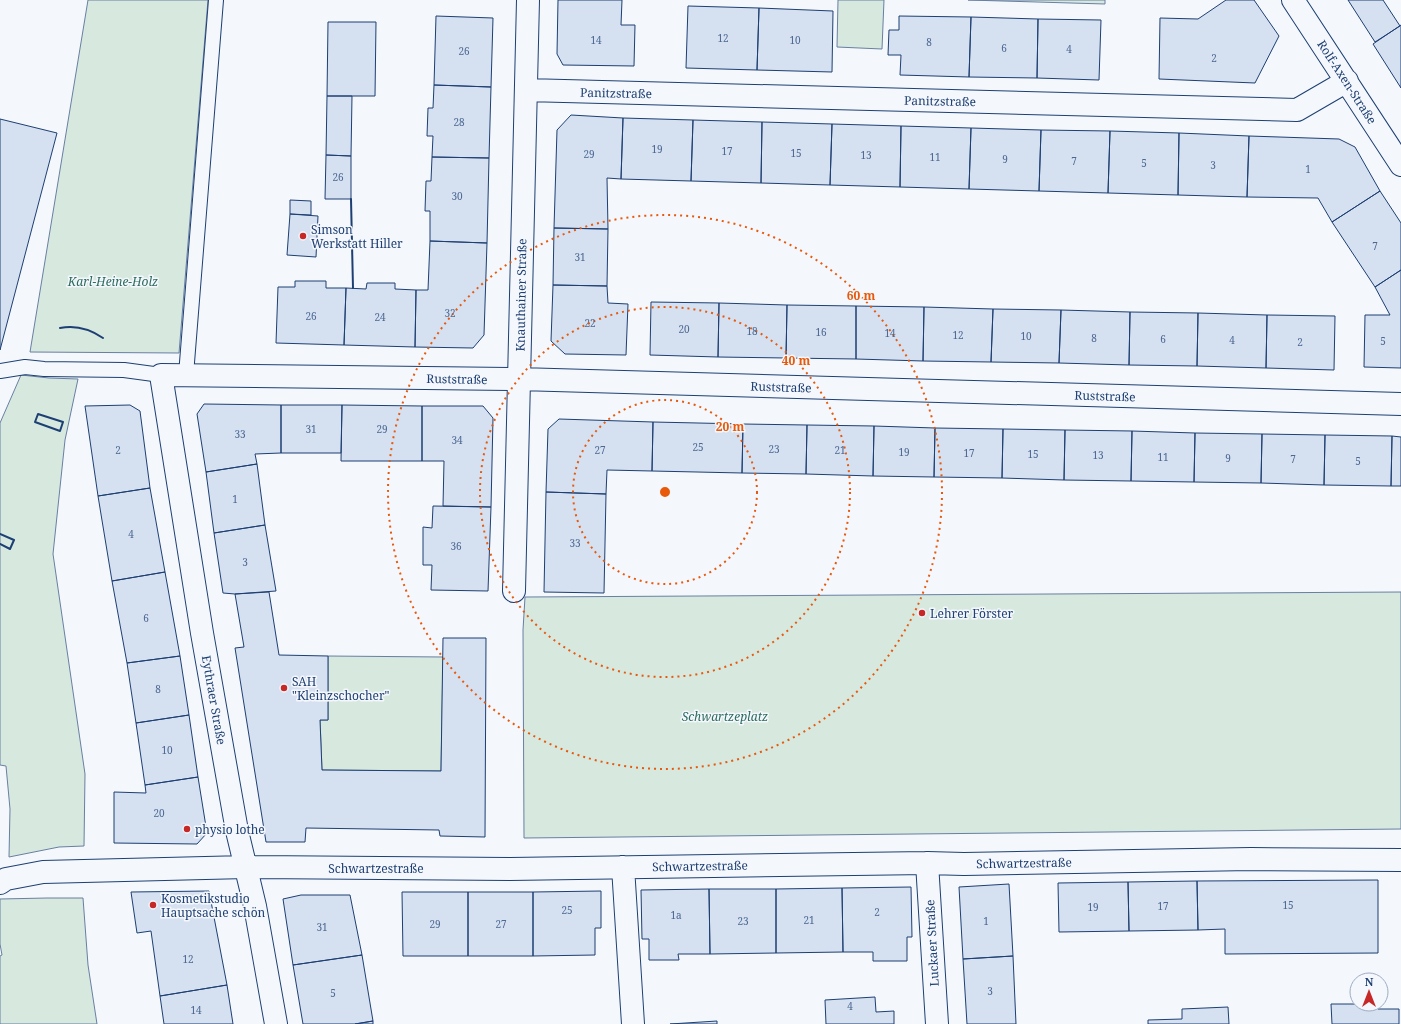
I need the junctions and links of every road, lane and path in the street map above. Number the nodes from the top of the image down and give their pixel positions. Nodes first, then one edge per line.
1 (216, 0) edge
2 (528, 0) edge
3 (1294, 0) edge
4 (1347, 82) junction
5 (526, 90) junction
6 (1401, 165) edge
7 (0, 371) edge
8 (160, 375) junction
9 (186, 375) junction
10 (519, 379) junction
11 (1401, 404) edge
12 (514, 591) dead end
13 (1401, 860) edge
14 (927, 863) junction
15 (246, 867) junction
16 (623, 867) junction
17 (0, 883) edge
18 (276, 1024) edge
19 (633, 1024) edge
20 (937, 1024) edge

1 - 9 lane
2 - 5 street, Knauthainer Straße
3 - 4 street, Rolf-Axen-Straße
4 - 5 street, Panitzstraße
4 - 6 street, Rolf-Axen-Straße
5 - 10 street, Knauthainer Straße
7 - 8 lane
8 - 9 street, Ruststraße
8 - 15 street, Eythraer Straße
9 - 10 street, Ruststraße
10 - 11 street, Ruststraße
10 - 12 street, Knauthainer Straße
13 - 14 street, Schwartzestraße
14 - 16 street, Schwartzestraße
14 - 20 street, Luckaer Straße
15 - 16 street, Schwartzestraße
15 - 17 street, Schwartzestraße
15 - 18 street, Eythraer Straße
16 - 19 street

